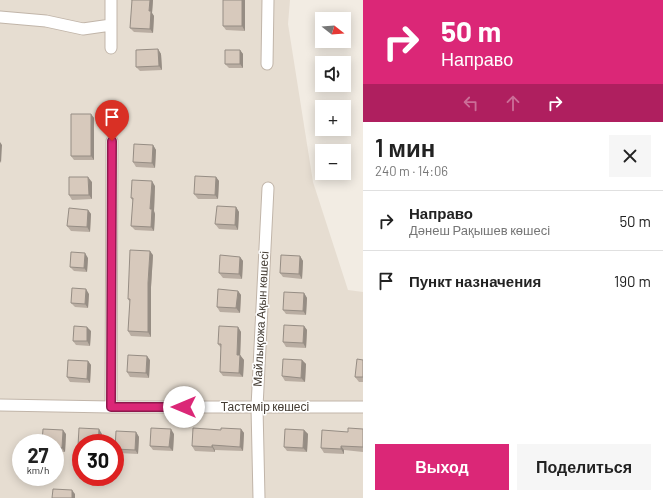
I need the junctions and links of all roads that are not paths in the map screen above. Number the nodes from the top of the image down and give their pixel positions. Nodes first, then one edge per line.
1 (112, 0) edge
2 (268, 0) edge
3 (0, 18) edge
4 (111, 25) junction
5 (111, 48) dead end
6 (267, 64) dead end
7 (112, 141) dead end
8 (268, 188) dead end
9 (0, 405) edge
10 (111, 407) junction
11 (257, 407) junction
12 (363, 407) edge
13 (259, 498) edge

1 - 4 street
2 - 6 street
3 - 4 street
4 - 5 street
7 - 10 street
8 - 11 street, Майлықожа Ақын көшесі
9 - 10 street, Тастемір көшесі
10 - 11 street, Тастемір көшесі
11 - 12 street, Тастемір көшесі
11 - 13 street, Майлықожа Ақын көшесі

